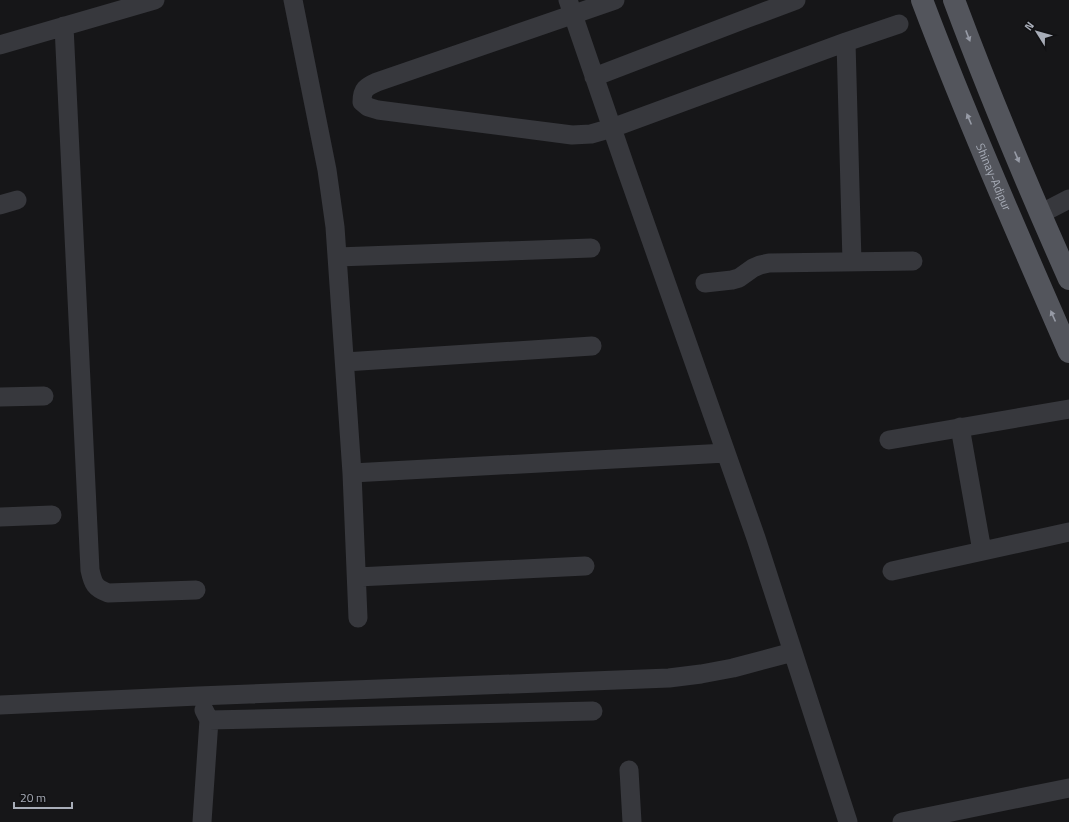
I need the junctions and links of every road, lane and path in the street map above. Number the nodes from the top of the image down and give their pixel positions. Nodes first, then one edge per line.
1 (155, 0) edge
2 (293, 0) edge
3 (615, 0) edge
4 (796, 0) edge
5 (922, 0) edge
6 (954, 0) edge
7 (570, 7) edge
8 (899, 24) dead end
9 (64, 26) junction
10 (846, 42) junction
11 (0, 45) edge
12 (594, 77) junction
13 (612, 128) junction
14 (1069, 199) edge
15 (1040, 214) junction
16 (591, 248) dead end
17 (337, 257) junction
18 (913, 261) dead end
19 (852, 262) junction
20 (1069, 279) edge
21 (705, 283) dead end
22 (592, 346) dead end
23 (1069, 352) edge
24 (345, 362) junction
25 (44, 396) dead end
26 (0, 397) edge
27 (1069, 409) edge
28 (960, 427) junction
29 (889, 440) dead end
30 (726, 453) junction
31 (352, 473) junction
32 (52, 515) dead end
33 (0, 517) edge
34 (1069, 532) edge
35 (982, 551) junction
36 (585, 566) dead end
37 (892, 571) dead end
38 (357, 577) junction
39 (196, 590) dead end
40 (358, 618) dead end
41 (793, 652) junction
42 (198, 696) junction
43 (0, 705) edge
44 (593, 711) dead end
45 (209, 720) junction
46 (629, 770) dead end
47 (1069, 788) edge
48 (202, 822) edge
49 (632, 822) edge
50 (848, 822) edge
51 (902, 822) edge

1 - 9 street
2 - 17 street
3 - 7 street
4 - 12 street
23 -> 5 main road, Shinay-Adipur
6 -> 15 main road
7 - 12 street
7 - 13 street
8 - 10 street
9 - 11 street
9 - 39 street
10 - 13 street
10 - 19 street
12 - 13 street
13 - 30 street
14 - 15 street
15 - 20 main road
16 - 17 street
17 - 24 street
18 - 19 street
19 - 21 street
22 - 24 street
24 - 31 street
25 - 26 street
27 - 28 street
28 - 29 street
28 - 35 street
30 - 31 street
30 - 41 street
31 - 38 street
32 - 33 street
34 - 35 street
35 - 37 street
36 - 38 street
38 - 40 street
41 - 42 street
41 - 50 street
42 - 43 street
42 - 45 street
44 - 45 street
45 - 48 street
46 - 49 street
47 - 51 street

